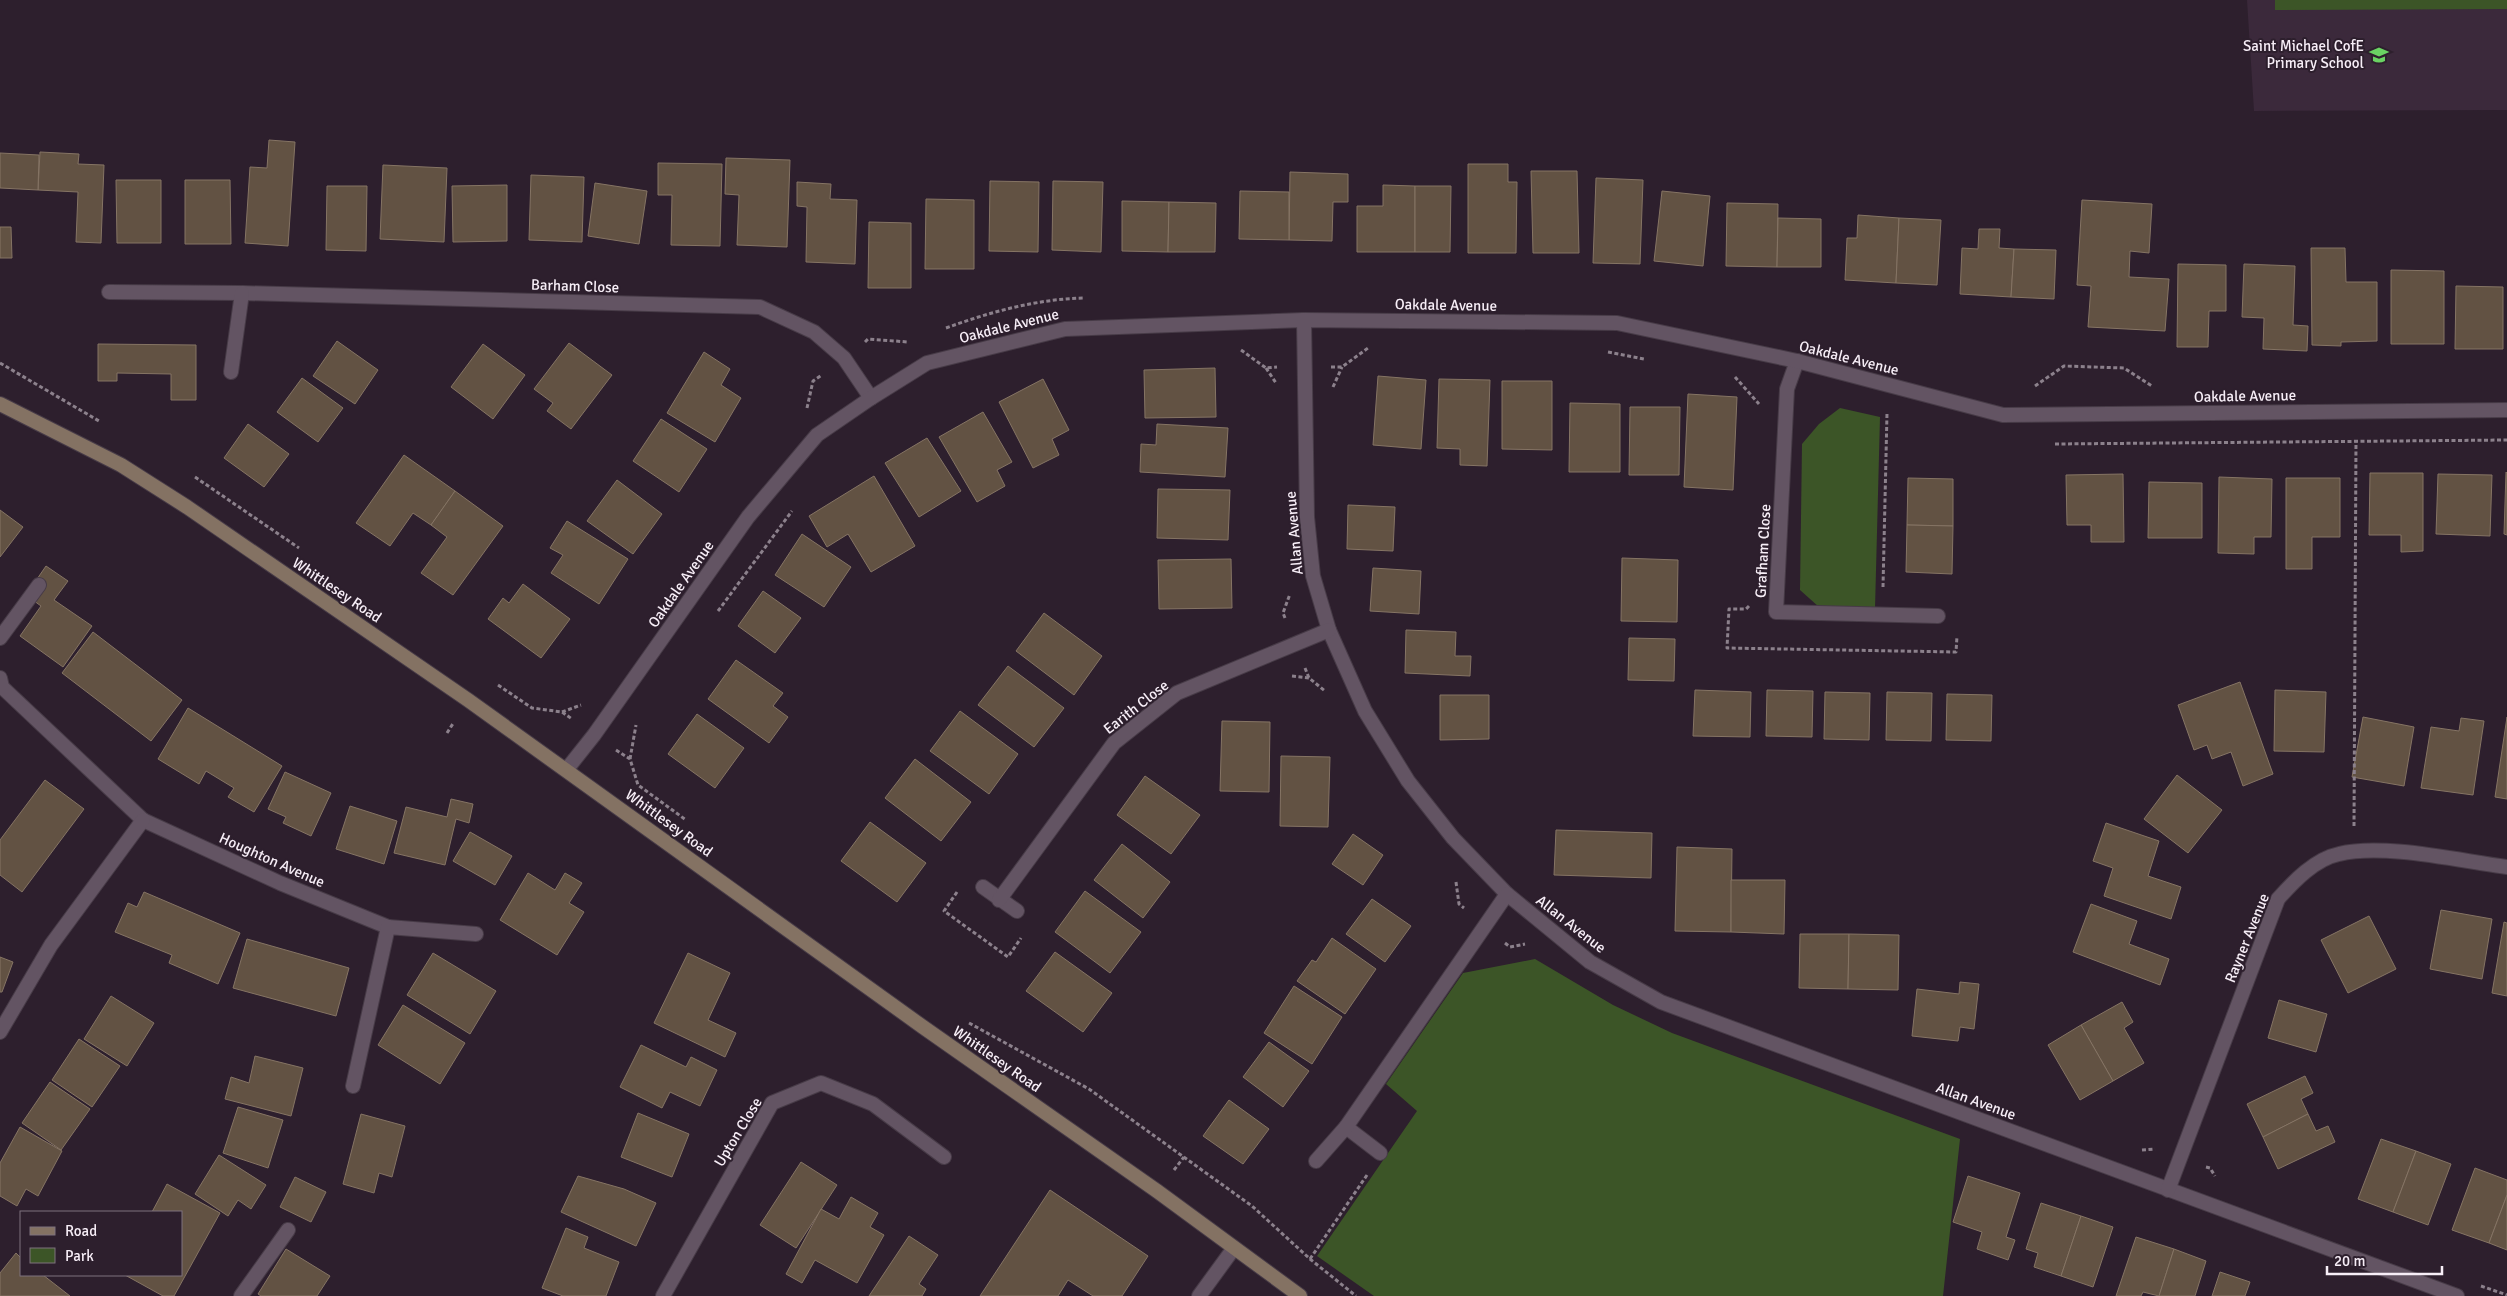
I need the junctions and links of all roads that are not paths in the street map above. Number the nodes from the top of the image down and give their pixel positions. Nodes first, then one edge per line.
1 (110, 292) dead end
2 (242, 293) junction
3 (1304, 320) junction
4 (1797, 361) junction
5 (231, 372) dead end
6 (871, 398) junction
7 (0, 404) edge
8 (2507, 410) edge
9 (39, 585) dead end
10 (1938, 616) dead end
11 (1329, 630) junction
12 (0, 638) edge
13 (0, 678) edge
14 (567, 769) junction
15 (144, 820) junction
16 (2507, 867) edge
17 (983, 887) dead end
18 (1507, 894) junction
19 (999, 900) junction
20 (1017, 912) dead end
21 (388, 927) junction
22 (476, 934) dead end
23 (0, 1032) edge
24 (353, 1086) dead end
25 (1346, 1127) junction
26 (1380, 1153) road end
27 (944, 1156) dead end
28 (1316, 1162) dead end
29 (2168, 1190) junction
30 (288, 1230) dead end
31 (1234, 1248) junction
32 (241, 1296) edge
33 (663, 1296) edge
34 (1199, 1296) edge
35 (1300, 1296) edge
36 (2457, 1296) edge

1 - 2 street, Barham Close
2 - 5 street
2 - 6 street, Barham Close
3 - 4 street, Oakdale Avenue
3 - 6 street, Oakdale Avenue
3 - 11 street, Allan Avenue
4 - 8 street, Oakdale Avenue
4 - 10 street, Grafham Close
6 - 14 street, Oakdale Avenue
7 - 14 main road, Whittlesey Road
9 - 12 street
11 - 18 street, Allan Avenue
11 - 19 street, Earith Close
13 - 15 street, Houghton Avenue
14 - 31 main road, Whittlesey Road
15 - 21 street, Houghton Avenue
15 - 23 street
16 - 29 street, Rayner Avenue
17 - 19 street
18 - 25 street
18 - 29 street, Allan Avenue
19 - 20 street
21 - 22 street, Houghton Avenue
21 - 24 street
25 - 26 street
25 - 28 street
27 - 33 street, Upton Close
29 - 36 street, Allan Avenue
30 - 32 street
31 - 34 street
31 - 35 main road, Whittlesey Road

